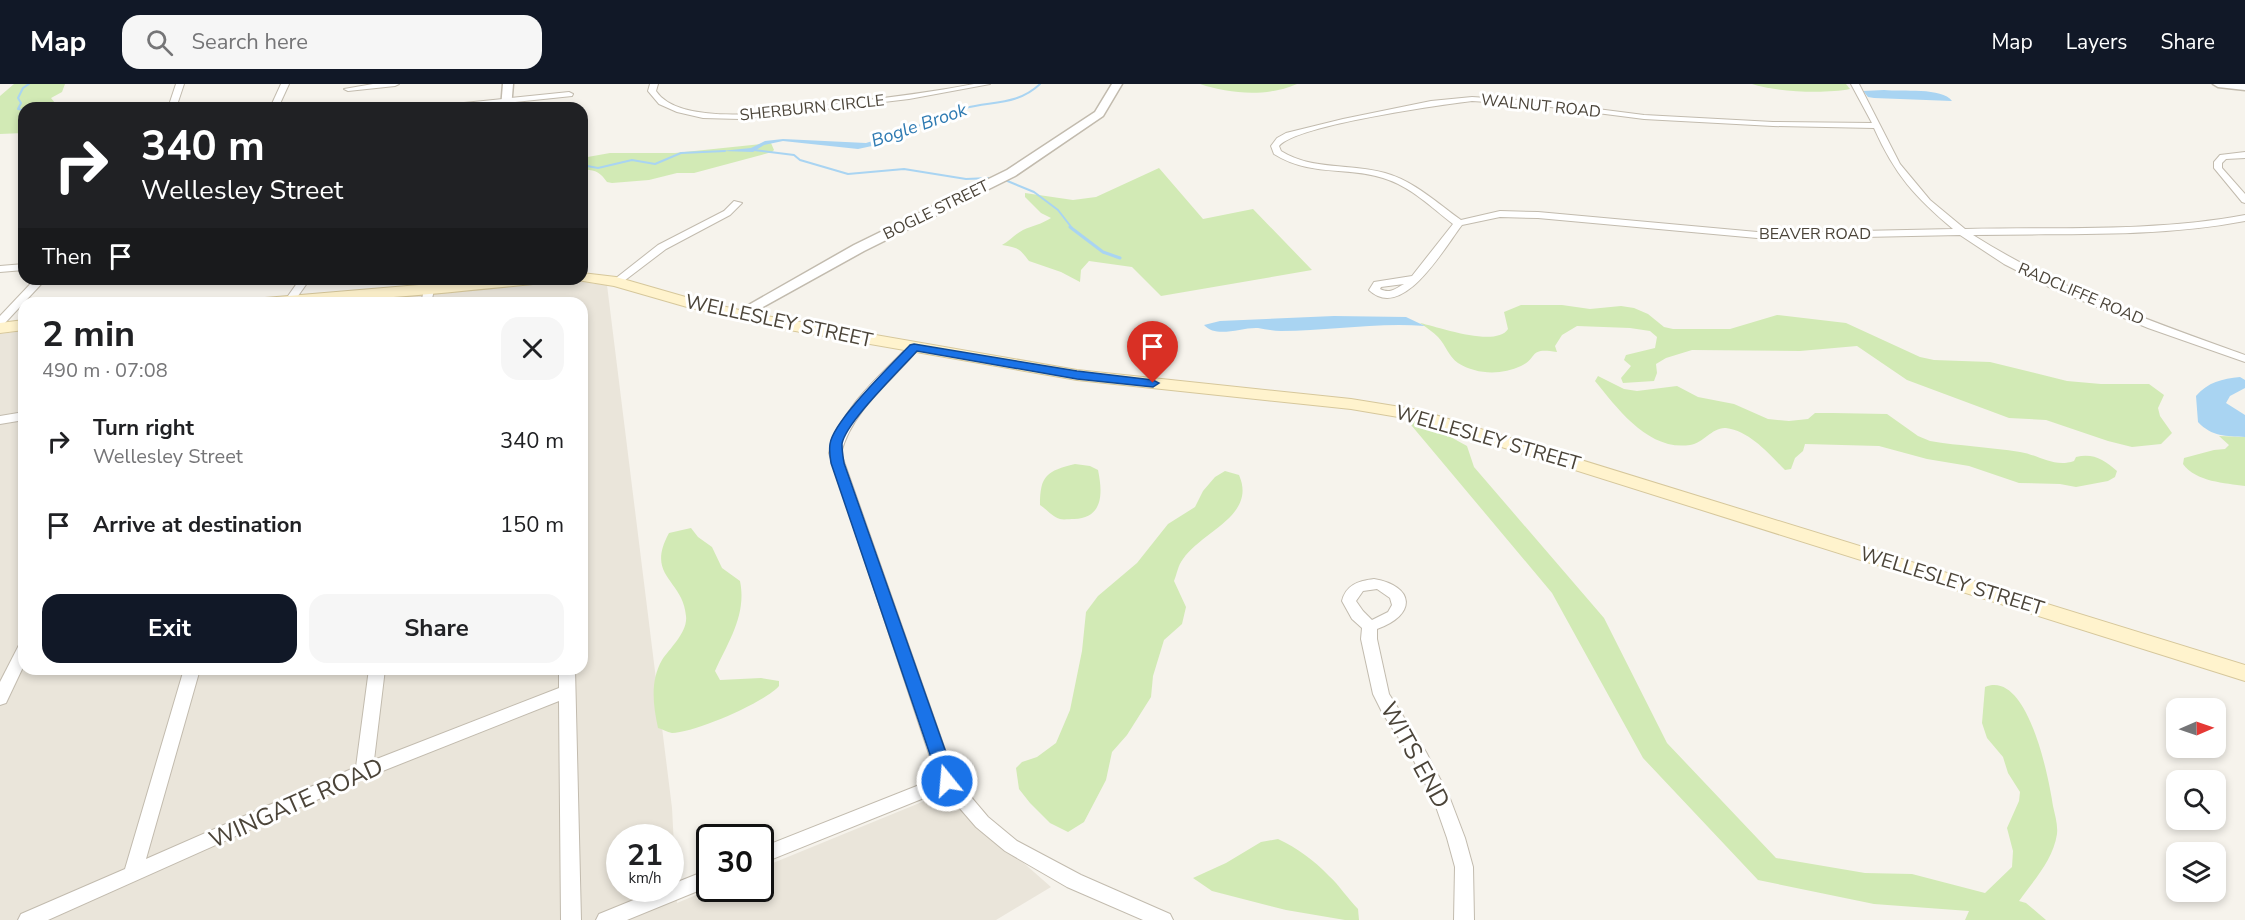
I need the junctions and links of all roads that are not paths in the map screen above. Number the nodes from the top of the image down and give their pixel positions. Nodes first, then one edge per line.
1 (180, 84) edge
2 (285, 84) edge
3 (395, 84) edge
4 (508, 84) edge
5 (654, 84) edge
6 (986, 84) edge
7 (1117, 84) edge
8 (1855, 84) edge
9 (2218, 84) edge
10 (2245, 87) edge
11 (348, 89) dead end
12 (569, 94) dead end
13 (174, 102) edge
14 (277, 102) edge
15 (507, 102) edge
16 (514, 102) edge
17 (1877, 126) junction
18 (2245, 154) edge
19 (2245, 200) edge
20 (737, 203) dead end
21 (2245, 218) edge
22 (1459, 223) junction
23 (1966, 233) junction
24 (18, 268) edge
25 (0, 269) edge
26 (588, 278) edge
27 (1414, 279) dead end
28 (610, 281) junction
29 (35, 285) edge
30 (477, 285) edge
31 (24, 297) edge
32 (428, 297) edge
33 (18, 303) edge
34 (738, 315) junction
35 (0, 322) edge
36 (18, 326) edge
37 (0, 328) edge
38 (914, 347) junction
39 (2245, 359) edge
40 (18, 417) edge
41 (0, 420) edge
42 (1370, 626) dead end
43 (18, 662) edge
44 (2245, 673) edge
45 (190, 675) edge
46 (376, 675) edge
47 (567, 675) edge
48 (566, 692) junction
49 (0, 699) edge
50 (364, 771) junction
51 (947, 781) junction
52 (774, 850) edge
53 (132, 875) junction
54 (696, 883) edge
55 (28, 920) edge
56 (571, 920) edge
57 (606, 920) edge
58 (1163, 920) edge
59 (1464, 920) edge

1 - 13 street
2 - 14 street
3 - 11 street
4 - 15 street
5 - 6 street, SHERBURN CIRCLE
7 - 34 street, BOGLE STREET
8 - 17 street, RADCLIFFE ROAD
9 - 10 street
12 - 16 street
17 - 22 street, WALNUT ROAD
17 - 23 street, RADCLIFFE ROAD
18 - 19 street
20 - 28 street
21 - 23 street, BEAVER ROAD
22 - 23 street, BEAVER ROAD
22 - 27 street
23 - 39 street, RADCLIFFE ROAD
24 - 25 street
26 - 28 main road, WELLESLEY STREET
28 - 34 main road, WELLESLEY STREET
29 - 31 street
30 - 32 main road
33 - 35 street
34 - 38 main road, WELLESLEY STREET
36 - 37 main road
38 - 44 main road, WELLESLEY STREET
38 - 51 street
40 - 41 street
42 - 59 street, WITS END
43 - 49 street
45 - 53 street
46 - 50 street
47 - 48 street
48 - 50 street, WINGATE ROAD
48 - 56 street
50 - 53 street, WINGATE ROAD
51 - 52 street
51 - 58 street
53 - 55 street, WINGATE ROAD
54 - 57 street

